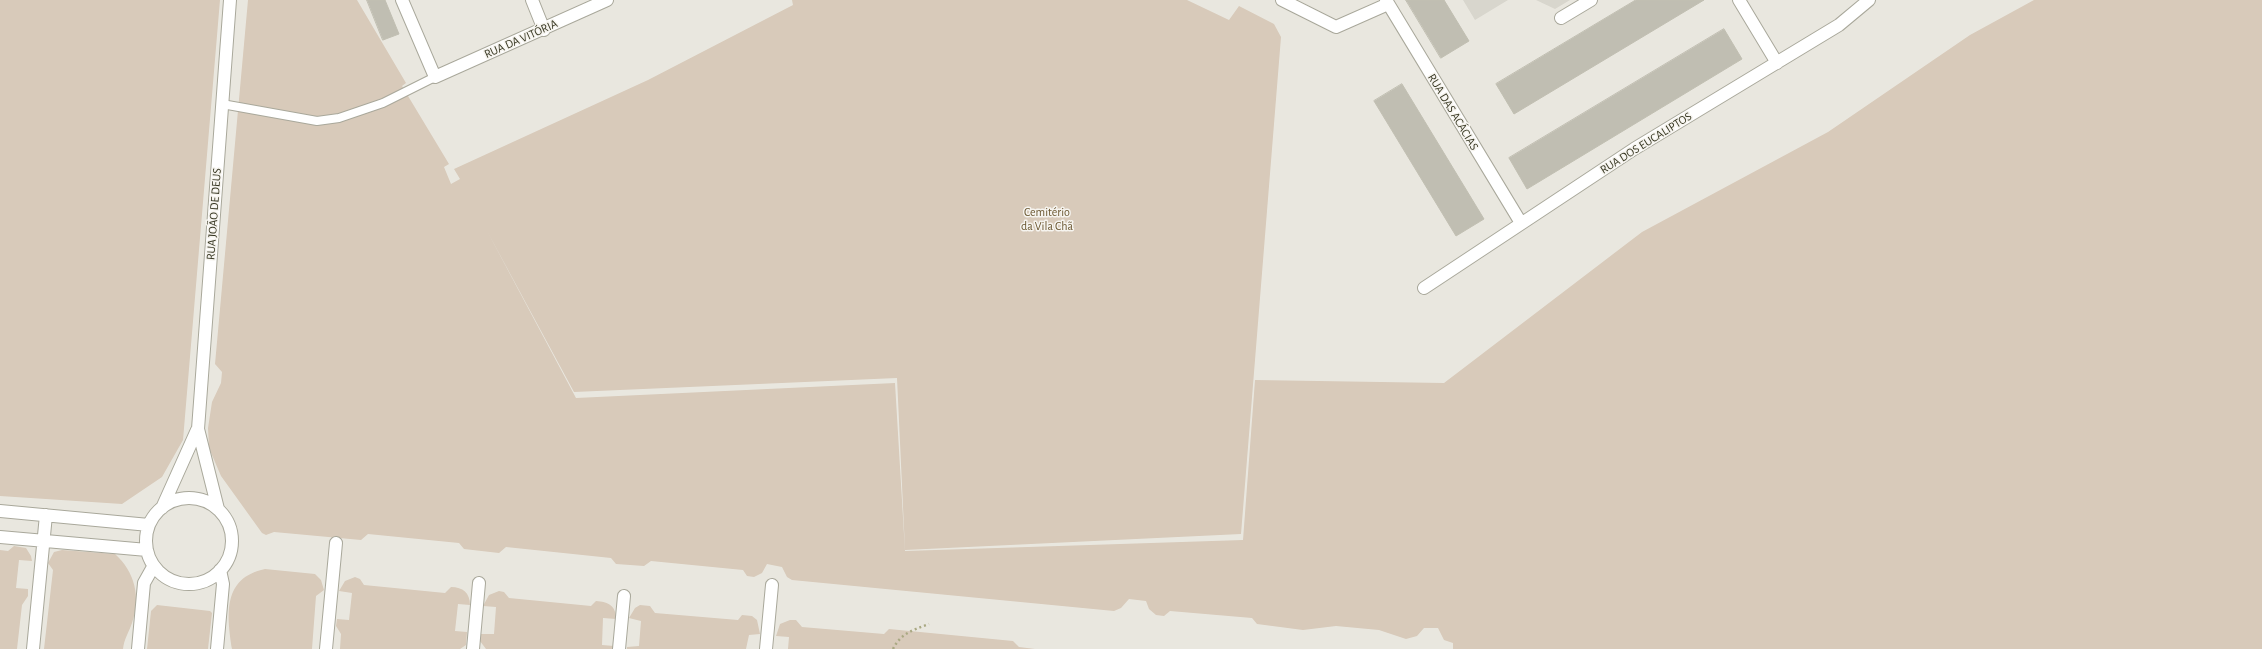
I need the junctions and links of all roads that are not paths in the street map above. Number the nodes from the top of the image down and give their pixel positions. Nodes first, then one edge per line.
1 (230, 0) edge
2 (402, 0) edge
3 (532, 0) edge
4 (608, 0) edge
5 (1591, 0) edge
6 (1740, 0) edge
7 (1869, 0) edge
8 (1287, 1) edge
9 (1387, 2) edge
10 (1561, 18) dead end
11 (544, 30) junction
12 (1777, 63) junction
13 (435, 77) junction
14 (222, 104) junction
15 (1521, 223) junction
16 (1424, 288) dead end
17 (198, 429) junction
18 (162, 508) junction
19 (218, 509) junction
20 (0, 511) edge
21 (46, 515) junction
22 (149, 525) junction
23 (0, 537) edge
24 (43, 541) junction
25 (336, 543) dead end
26 (147, 550) junction
27 (153, 566) junction
28 (220, 570) junction
29 (479, 583) dead end
30 (772, 585) dead end
31 (624, 596) dead end
32 (34, 649) edge
33 (138, 649) edge
34 (217, 649) edge
35 (326, 649) edge
36 (473, 649) edge
37 (619, 649) edge
38 (766, 649) edge

1 - 14 street, RUA JOÃO DE DEUS
2 - 13 street
3 - 11 street
4 - 11 street, RUA DA VITÓRIA
5 - 10 street
6 - 12 street
7 - 12 street, RUA DOS EUCALIPTOS
8 - 9 street
9 - 15 street, RUA DAS ACÁCIAS
11 - 13 street, RUA DA VITÓRIA
12 - 15 street, RUA DOS EUCALIPTOS
13 - 14 lane
14 - 17 street, RUA JOÃO DE DEUS
15 - 16 street, RUA DOS EUCALIPTOS
17 - 18 street, RUA JOÃO DE DEUS
17 - 19 street, RUA JOÃO DE DEUS
18 - 19 street
18 - 22 street
19 - 28 street
20 - 21 street
21 - 22 street
21 - 24 street
22 - 26 street
23 - 24 street
24 - 26 street
24 - 32 street
25 - 35 street
26 - 27 street
27 - 28 street
27 - 33 street
28 - 34 street
29 - 36 street
30 - 38 street
31 - 37 street

